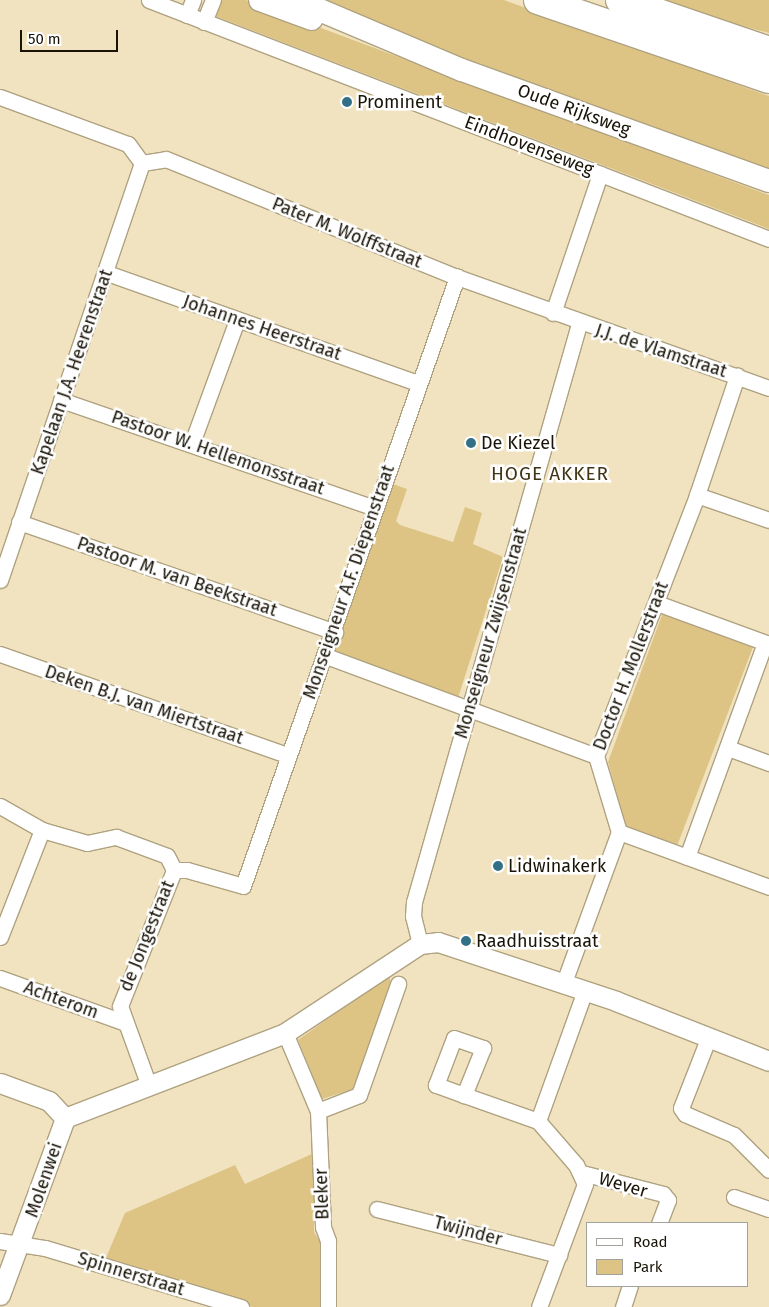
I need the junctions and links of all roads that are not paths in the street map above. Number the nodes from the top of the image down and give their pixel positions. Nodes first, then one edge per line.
1 (149, 0) edge
2 (193, 0) edge
3 (213, 0) edge
4 (260, 0) edge
5 (296, 0) edge
6 (538, 0) edge
7 (620, 0) edge
8 (187, 15) junction
9 (204, 22) junction
10 (379, 38) junction
11 (769, 52) edge
12 (769, 79) edge
13 (0, 97) edge
14 (142, 163) junction
15 (600, 174) junction
16 (769, 181) edge
17 (769, 238) edge
18 (107, 273) junction
19 (457, 277) junction
20 (553, 313) junction
21 (236, 320) junction
22 (580, 324) junction
23 (737, 376) junction
24 (417, 383) junction
25 (769, 388) edge
26 (61, 400) junction
27 (192, 443) junction
28 (697, 495) junction
29 (374, 508) junction
30 (769, 520) edge
31 (20, 522) junction
32 (0, 580) edge
33 (657, 603) junction
34 (335, 632) junction
35 (767, 643) edge
36 (0, 654) edge
37 (326, 656) junction
38 (470, 710) junction
39 (728, 748) junction
40 (289, 756) junction
41 (596, 756) junction
42 (769, 763) edge
43 (0, 806) edge
44 (42, 830) junction
45 (619, 832) junction
46 (687, 857) junction
47 (174, 870) junction
48 (769, 887) edge
49 (0, 937) edge
50 (420, 944) junction
51 (0, 978) edge
52 (398, 984) dead end
53 (563, 985) junction
54 (584, 993) junction
55 (123, 1022) junction
56 (285, 1033) junction
57 (708, 1039) junction
58 (769, 1061) edge
59 (0, 1083) edge
60 (149, 1086) junction
61 (464, 1094) dead end
62 (318, 1111) junction
63 (65, 1118) junction
64 (538, 1121) junction
65 (769, 1170) edge
66 (582, 1173) junction
67 (734, 1197) dead end
68 (377, 1209) dead end
69 (769, 1209) edge
70 (659, 1222) edge
71 (0, 1241) edge
72 (22, 1243) junction
73 (559, 1255) junction
74 (630, 1287) edge
75 (0, 1295) edge
76 (240, 1307) edge
77 (328, 1307) edge
78 (539, 1307) edge
79 (623, 1307) edge

1 - 8 street, Eindhovenseweg
2 - 8 street
3 - 9 street
4 - 10 main road, Oude Rijksweg
5 - 10 main road, Oude Rijksweg
6 - 12 highway
7 - 11 highway
8 - 9 street, Eindhovenseweg
9 - 15 street, Eindhovenseweg
10 - 16 main road, Oude Rijksweg
13 - 14 street
14 - 18 street, Kapelaan J.A. Heerenstraat
14 - 19 street, Pater M. Wolffstraat
15 - 17 street, Eindhovenseweg
15 - 20 street
18 - 21 street, Johannes Heerstraat
18 - 26 street, Kapelaan J.A. Heerenstraat
19 - 20 street, Pater M. Wolffstraat
19 - 24 street, Monseigneur A.F. Diepenstraat
20 - 22 street, J.J. de Vlamstraat
21 - 24 street, Johannes Heerstraat
21 - 27 street
22 - 23 street, J.J. de Vlamstraat
22 - 38 street, Monseigneur Zwijsenstraat
23 - 25 street, J.J. de Vlamstraat
23 - 28 street, Doctor H. Mollerstraat
24 - 29 street, Monseigneur A.F. Diepenstraat
26 - 27 street, Pastoor W. Hellemonsstraat
26 - 31 street, Kapelaan J.A. Heerenstraat
27 - 29 street, Pastoor W. Hellemonsstraat
28 - 30 street
28 - 33 street, Doctor H. Mollerstraat
29 - 34 street, Monseigneur A.F. Diepenstraat
31 - 32 street, Kapelaan J.A. Heerenstraat
31 - 34 street, Pastoor M. van Beekstraat
33 - 35 street
33 - 41 street, Doctor H. Mollerstraat
34 - 37 street, Monseigneur A.F. Diepenstraat
35 - 39 street
36 - 40 street, Deken B.J. van Miertstraat
37 - 38 street
37 - 40 street, Monseigneur A.F. Diepenstraat
38 - 41 street
38 - 50 street, Monseigneur Zwijsenstraat
39 - 42 street
39 - 46 street
40 - 47 street, Monseigneur A.F. Diepenstraat
41 - 45 street, Doctor H. Mollerstraat
43 - 44 street
44 - 47 street
44 - 49 street
45 - 46 street
45 - 53 street
46 - 48 street
47 - 55 street, de Jongestraat
50 - 53 street
50 - 56 street
51 - 55 street, Achterom
52 - 62 street
53 - 54 street
54 - 57 street
54 - 64 street
55 - 60 street, de Jongestraat
56 - 60 street
56 - 62 street, Bleker
57 - 58 street
57 - 65 street
59 - 63 street
60 - 63 street
61 - 64 street
62 - 77 street, Bleker
63 - 72 street, Molenwei
64 - 66 street
66 - 70 street, Wever
66 - 73 street
67 - 69 street
68 - 73 street, Twijnder
71 - 72 street, Spinnerstraat
72 - 75 street, Molenwei
72 - 76 street, Spinnerstraat
73 - 78 street
74 - 79 street

